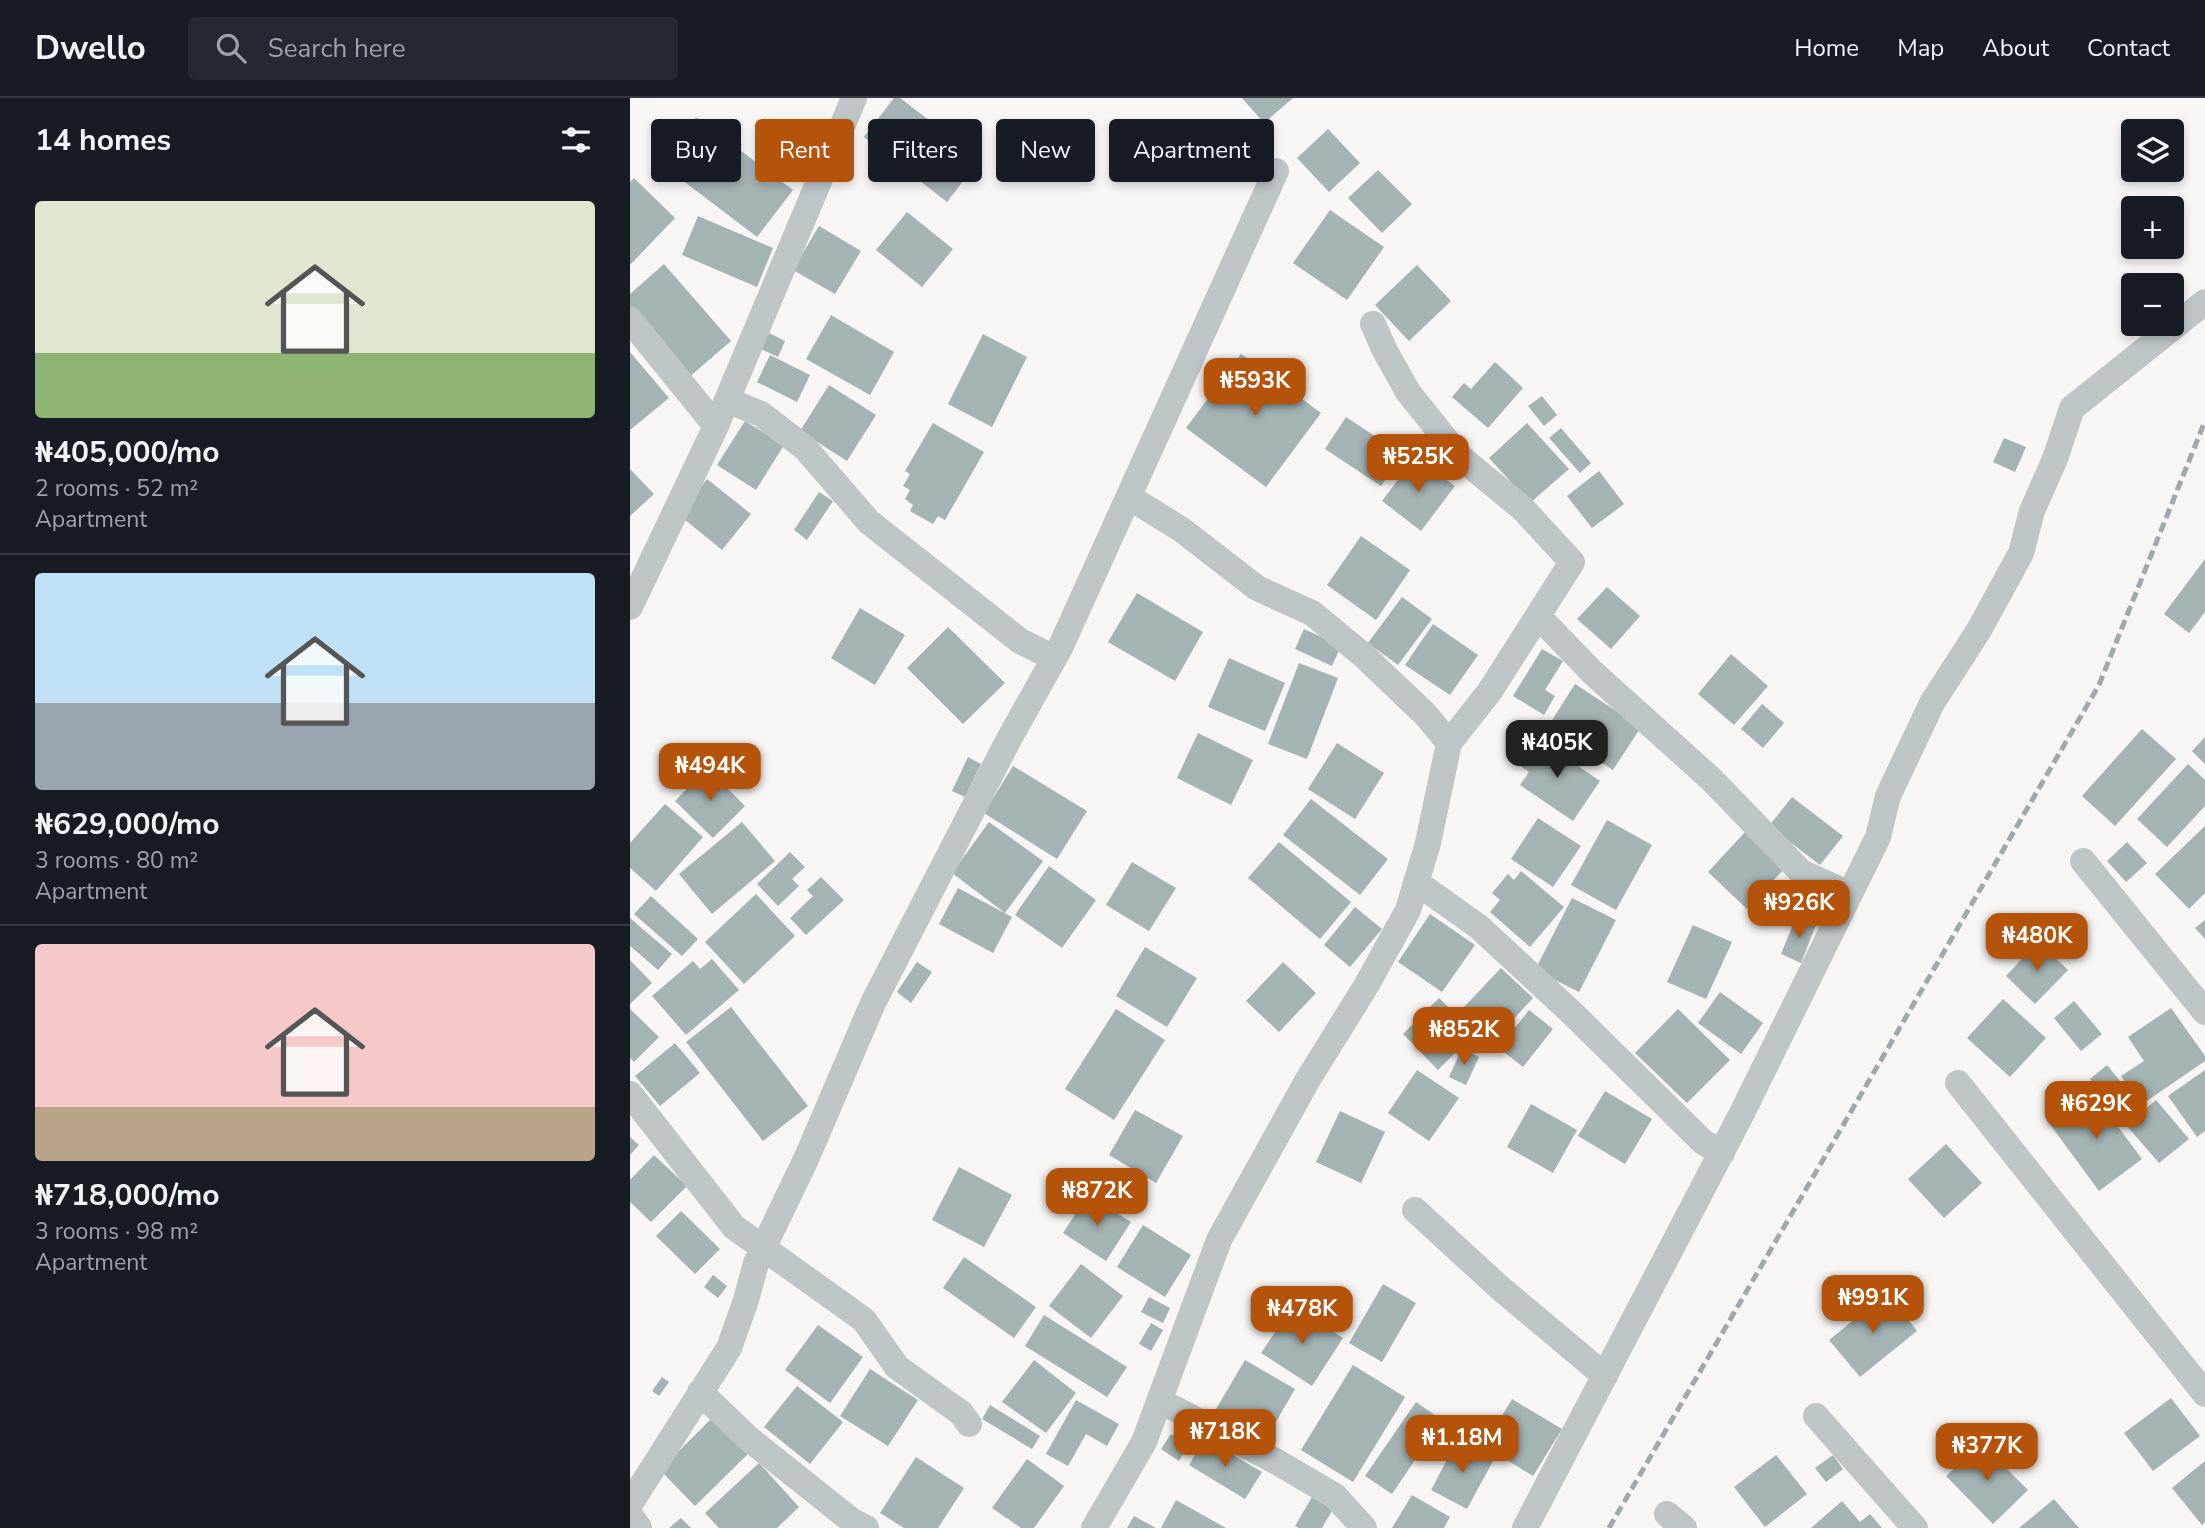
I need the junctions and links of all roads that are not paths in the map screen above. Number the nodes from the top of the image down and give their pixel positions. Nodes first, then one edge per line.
1 (854, 98) edge
2 (1276, 172) dead end
3 (2205, 302) edge
4 (630, 320) edge
5 (1373, 324) dead end
6 (727, 400) junction
7 (716, 426) junction
8 (1129, 497) junction
9 (630, 607) edge
10 (1538, 616) junction
11 (1054, 658) junction
12 (1449, 743) junction
13 (2083, 861) dead end
14 (1416, 882) junction
15 (1850, 894) junction
16 (2205, 1012) edge
17 (1958, 1083) dead end
18 (630, 1094) edge
19 (1722, 1153) junction
20 (1415, 1210) dead end
21 (764, 1247) junction
22 (1605, 1376) junction
23 (699, 1392) junction
24 (2205, 1394) edge
25 (1160, 1401) junction
26 (1816, 1416) dead end
27 (969, 1424) dead end
28 (630, 1504) edge
29 (630, 1515) edge
30 (639, 1528) edge
31 (866, 1528) edge
32 (1094, 1528) edge
33 (1364, 1528) edge
34 (1525, 1528) edge
35 (1915, 1528) edge

1 - 6 street
2 - 8 street
3 - 15 street
4 - 7 street
5 - 10 street
6 - 7 street
6 - 11 street
7 - 9 street
8 - 11 street
8 - 12 street
10 - 12 street
10 - 15 street
11 - 21 street
12 - 14 street
13 - 16 street
14 - 19 street
14 - 25 street
15 - 19 street
17 - 24 street
18 - 21 street
19 - 22 street
20 - 22 street
21 - 23 street
21 - 27 street
22 - 34 street
23 - 28 street
23 - 31 street
25 - 32 street
25 - 33 street
26 - 35 street
29 - 30 street

